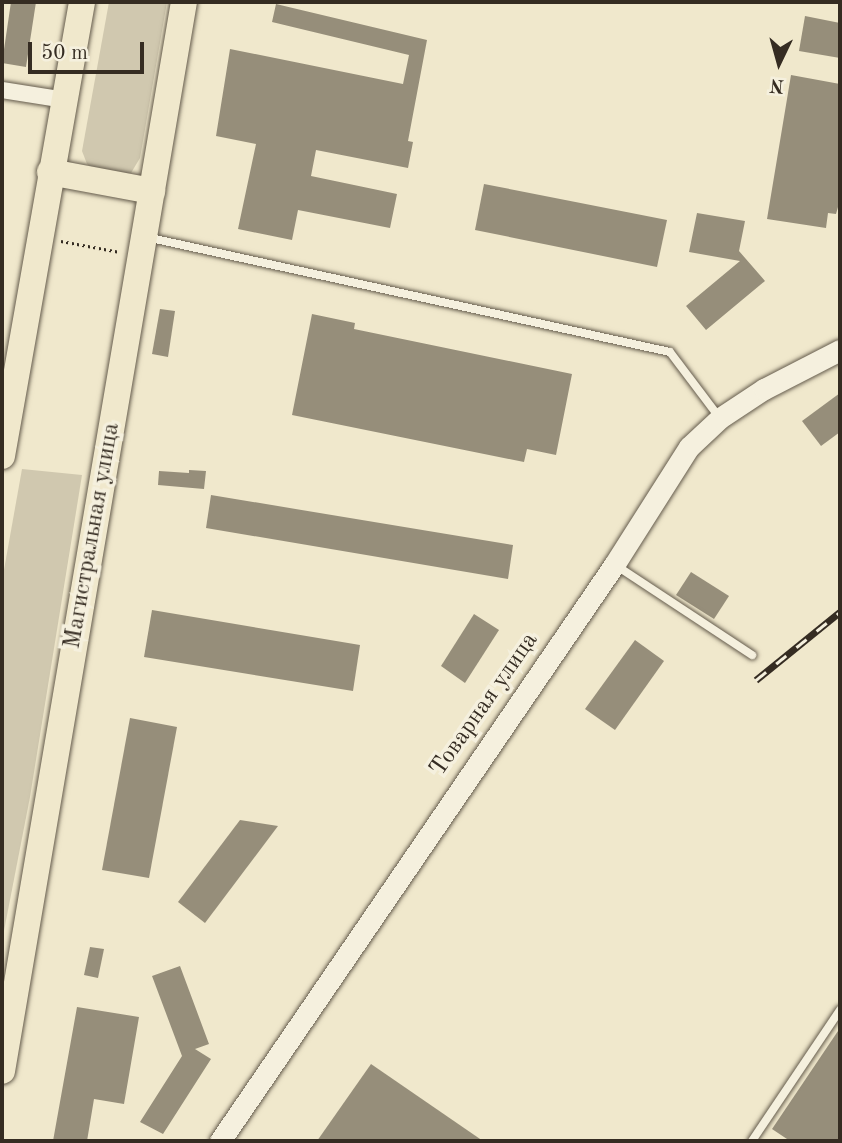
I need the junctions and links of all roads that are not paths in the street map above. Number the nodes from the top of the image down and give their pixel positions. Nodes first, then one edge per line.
1 (82, 2) edge
2 (184, 2) edge
3 (2, 90) edge
4 (65, 100) junction
5 (50, 172) junction
6 (152, 191) junction
7 (142, 246) junction
8 (840, 350) edge
9 (720, 418) junction
10 (2, 456) edge
11 (614, 565) junction
12 (752, 655) dead end
13 (840, 1010) edge
14 (2, 1071) edge
15 (220, 1141) edge
16 (752, 1141) edge

1 - 4 main road
2 - 6 main road, Магистральная улица
3 - 4 street
4 - 5 main road
5 - 6 main road
5 - 10 main road
6 - 7 main road, Магистральная улица
7 - 9 lane
7 - 14 main road, Магистральная улица
8 - 9 street, Товарная улица
9 - 11 street, Товарная улица
11 - 12 lane
11 - 15 street, Товарная улица
13 - 16 lane

